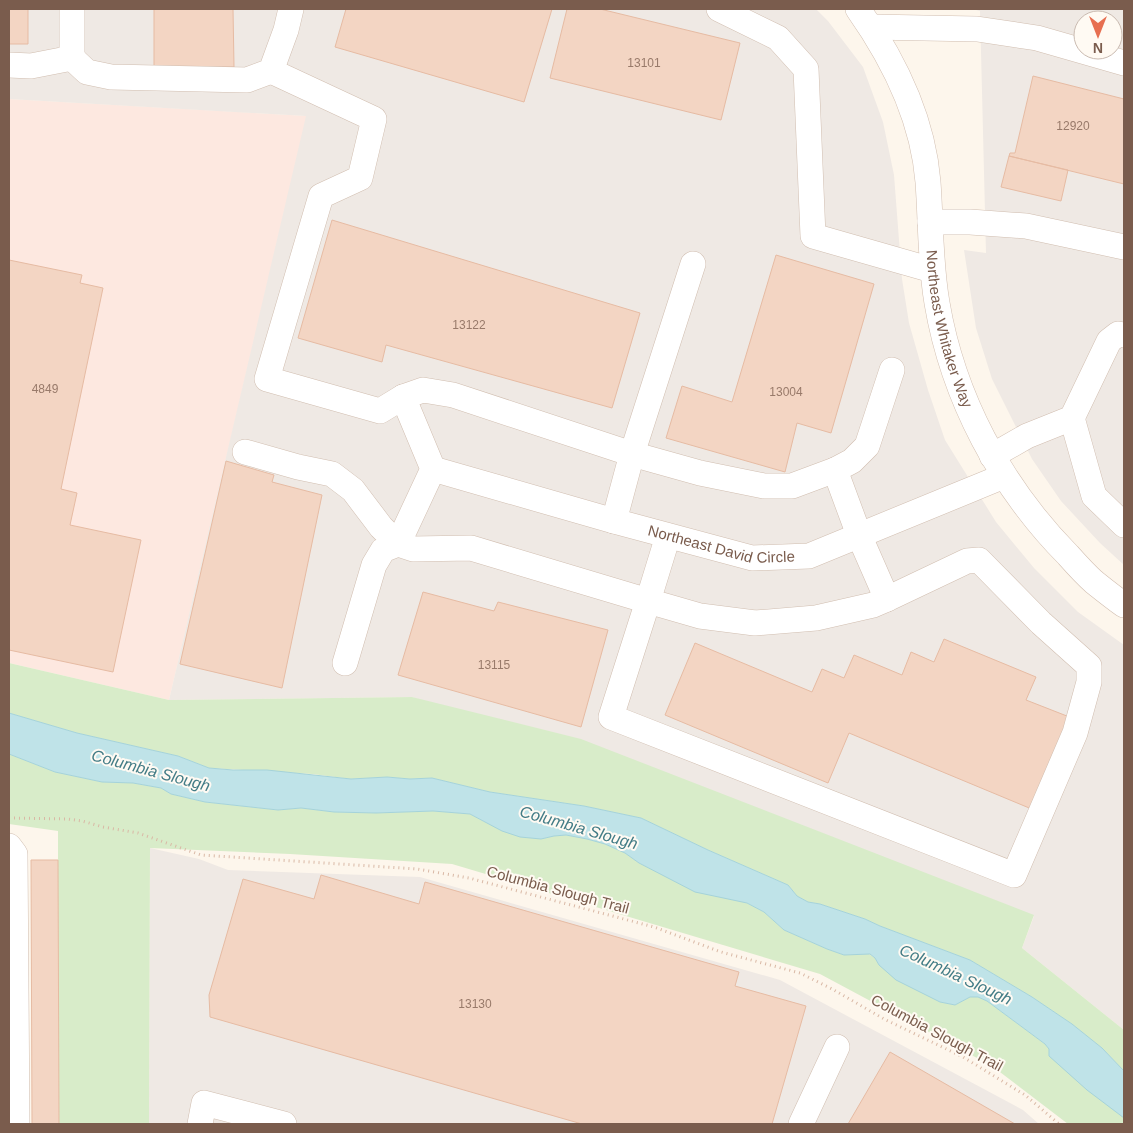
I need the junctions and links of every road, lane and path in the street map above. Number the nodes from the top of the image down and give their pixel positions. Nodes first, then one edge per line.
1 (72, 9) edge
2 (291, 9) edge
3 (719, 9) edge
4 (895, 9) edge
5 (869, 15) edge
6 (72, 58) junction
7 (1124, 63) edge
8 (9, 65) edge
9 (271, 71) junction
10 (930, 222) junction
11 (1124, 247) edge
12 (693, 264) dead end
13 (932, 270) junction
14 (1124, 335) edge
15 (892, 370) dead end
16 (404, 397) junction
17 (1072, 418) junction
18 (245, 452) dead end
19 (632, 454) junction
20 (998, 466) junction
21 (433, 469) junction
22 (835, 470) junction
23 (614, 521) junction
24 (1124, 525) edge
25 (859, 535) junction
26 (668, 536) junction
27 (398, 544) junction
28 (888, 599) junction
29 (648, 601) junction
30 (1124, 605) edge
31 (346, 663) dead end
32 (9, 818) edge
33 (9, 846) edge
34 (837, 1047) dead end
35 (17, 1124) edge
36 (200, 1124) edge
37 (284, 1124) edge
38 (801, 1124) edge
39 (1059, 1124) edge

1 - 6 street
2 - 9 street
3 - 13 street
4 - 5 street
5 - 7 street
5 - 10 street, Northeast Whitaker Way
6 - 8 street
6 - 9 street
9 - 16 street
10 - 11 street
10 - 13 street, Northeast Whitaker Way
12 - 19 street
13 - 20 street, Northeast Whitaker Way
14 - 17 street
15 - 22 street
16 - 19 street
16 - 21 street
17 - 20 street, Northeast David Circle
17 - 24 street
18 - 27 street
19 - 22 street
19 - 23 street
20 - 25 street, Northeast David Circle
20 - 30 street, Northeast Whitaker Way
21 - 23 street, Northeast David Circle
21 - 27 street
22 - 25 street
23 - 26 street, Northeast David Circle
25 - 26 street, Northeast David Circle
25 - 28 street
26 - 29 street
27 - 29 street
27 - 31 street
28 - 29 street
28 - 29 street
32 - 39 path, Columbia Slough Trail
33 - 35 street
34 - 38 street
36 - 37 street

